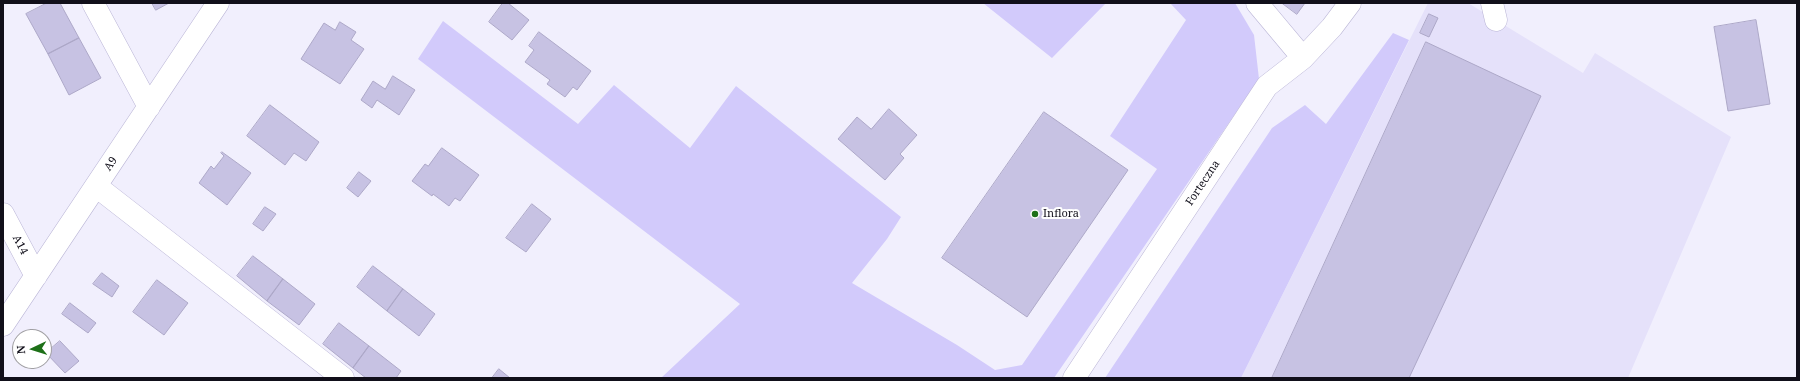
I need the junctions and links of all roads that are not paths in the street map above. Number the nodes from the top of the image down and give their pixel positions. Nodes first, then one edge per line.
1 (93, 3) edge
2 (218, 3) edge
3 (1257, 3) edge
4 (1350, 3) edge
5 (1304, 58) junction
6 (149, 107) junction
7 (96, 186) junction
8 (3, 214) edge
9 (36, 276) junction
10 (3, 325) edge
11 (343, 378) edge
12 (1074, 378) edge

1 - 6 street
2 - 6 street, A9
3 - 5 street
4 - 5 street, Forteczna
5 - 12 street, Forteczna
6 - 7 street, A9
7 - 9 street, A9
7 - 11 street
8 - 9 street, A14
9 - 10 street, A9

